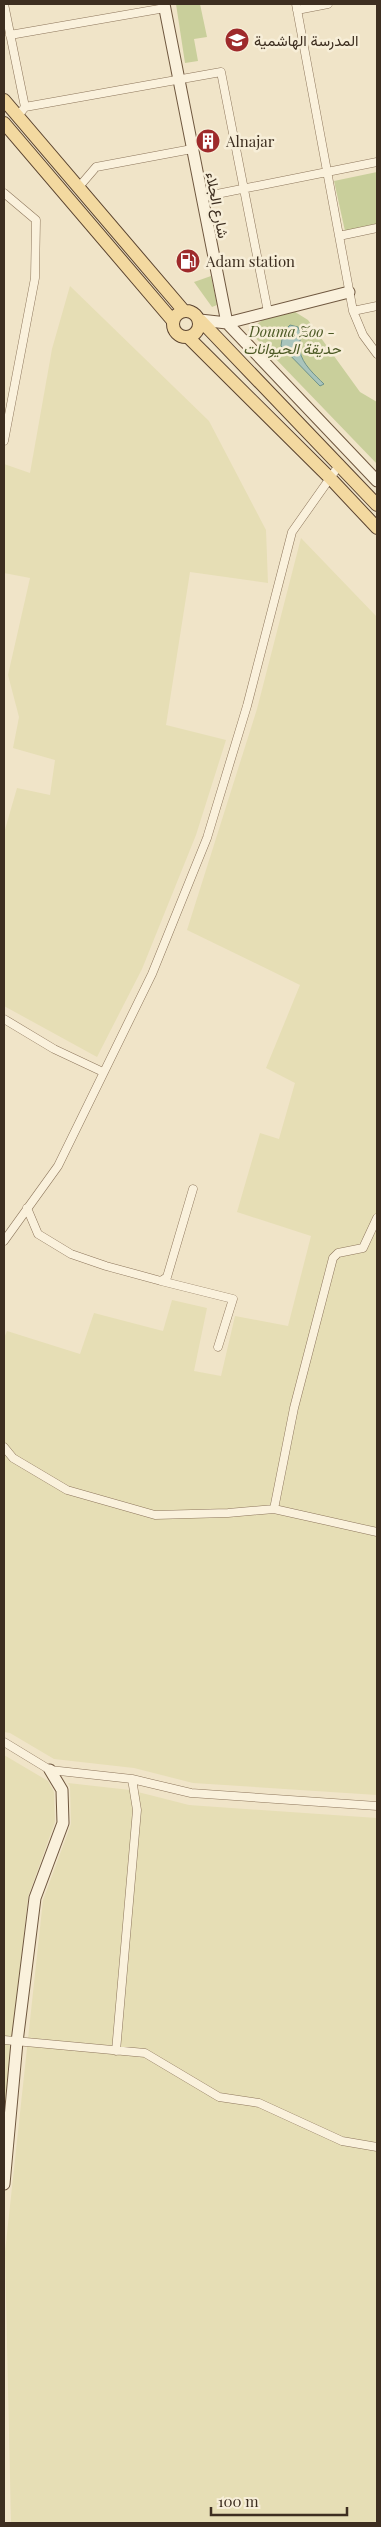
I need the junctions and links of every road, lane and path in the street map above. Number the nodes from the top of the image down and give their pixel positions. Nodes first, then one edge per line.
1 (4, 4) edge
2 (328, 4) edge
3 (165, 6) edge
4 (296, 7) edge
5 (10, 36) junction
6 (180, 79) junction
7 (4, 100) edge
8 (22, 111) junction
9 (6, 125) edge
10 (192, 149) junction
11 (377, 162) edge
12 (326, 172) junction
13 (245, 187) junction
14 (78, 188) junction
15 (4, 193) edge
16 (202, 197) junction
17 (377, 228) edge
18 (339, 236) junction
19 (349, 292) junction
20 (377, 306) edge
21 (184, 311) junction
22 (353, 311) junction
23 (268, 312) junction
24 (200, 320) junction
25 (173, 321) junction
26 (227, 323) junction
27 (188, 337) junction
28 (377, 354) edge
29 (4, 441) edge
30 (340, 464) junction
31 (330, 478) junction
32 (377, 481) edge
33 (377, 505) edge
34 (377, 528) edge
35 (4, 1019) edge
36 (103, 1072) junction
37 (193, 1189) dead end
38 (28, 1208) junction
39 (377, 1218) edge
40 (4, 1240) edge
41 (161, 1281) junction
42 (218, 1348) dead end
43 (4, 1447) edge
44 (274, 1509) junction
45 (377, 1532) edge
46 (4, 1742) edge
47 (50, 1770) junction
48 (132, 1779) junction
49 (377, 1806) edge
50 (4, 2040) edge
51 (17, 2042) junction
52 (116, 2051) junction
53 (377, 2147) edge
54 (4, 2184) edge

1 - 5 street
2 - 4 street
3 - 5 street
3 - 6 street, شارع الجلاء
4 - 12 street
5 - 8 street
6 - 8 street
6 - 10 street, شارع الجلاء
6 - 13 street
7 - 8 main road
8 - 9 main road
8 - 14 main road
9 - 25 main road
10 - 14 street
10 - 16 street, شارع الجلاء
11 - 12 street
12 - 13 street
12 - 18 street
13 - 16 street
13 - 23 street
14 - 21 main road
15 - 29 street
16 - 26 street, شارع الجلاء
17 - 18 street
18 - 19 street
19 - 22 street
19 - 23 street
20 - 22 street
21 - 24 main road
21 - 25 main road
22 - 28 street
23 - 26 street
24 - 26 street
24 - 27 main road
24 - 30 main road
25 - 27 main road
26 - 32 street
27 - 31 main road
30 - 31 street
30 - 33 main road
31 - 34 main road
31 - 36 street
35 - 36 street
36 - 38 street
37 - 41 street
38 - 40 street
38 - 41 street
39 - 44 street
41 - 42 street
43 - 44 street
44 - 45 street
46 - 47 street
47 - 48 street
47 - 51 street
48 - 49 street
48 - 52 street
50 - 51 street
51 - 52 street
51 - 54 street
52 - 53 street

